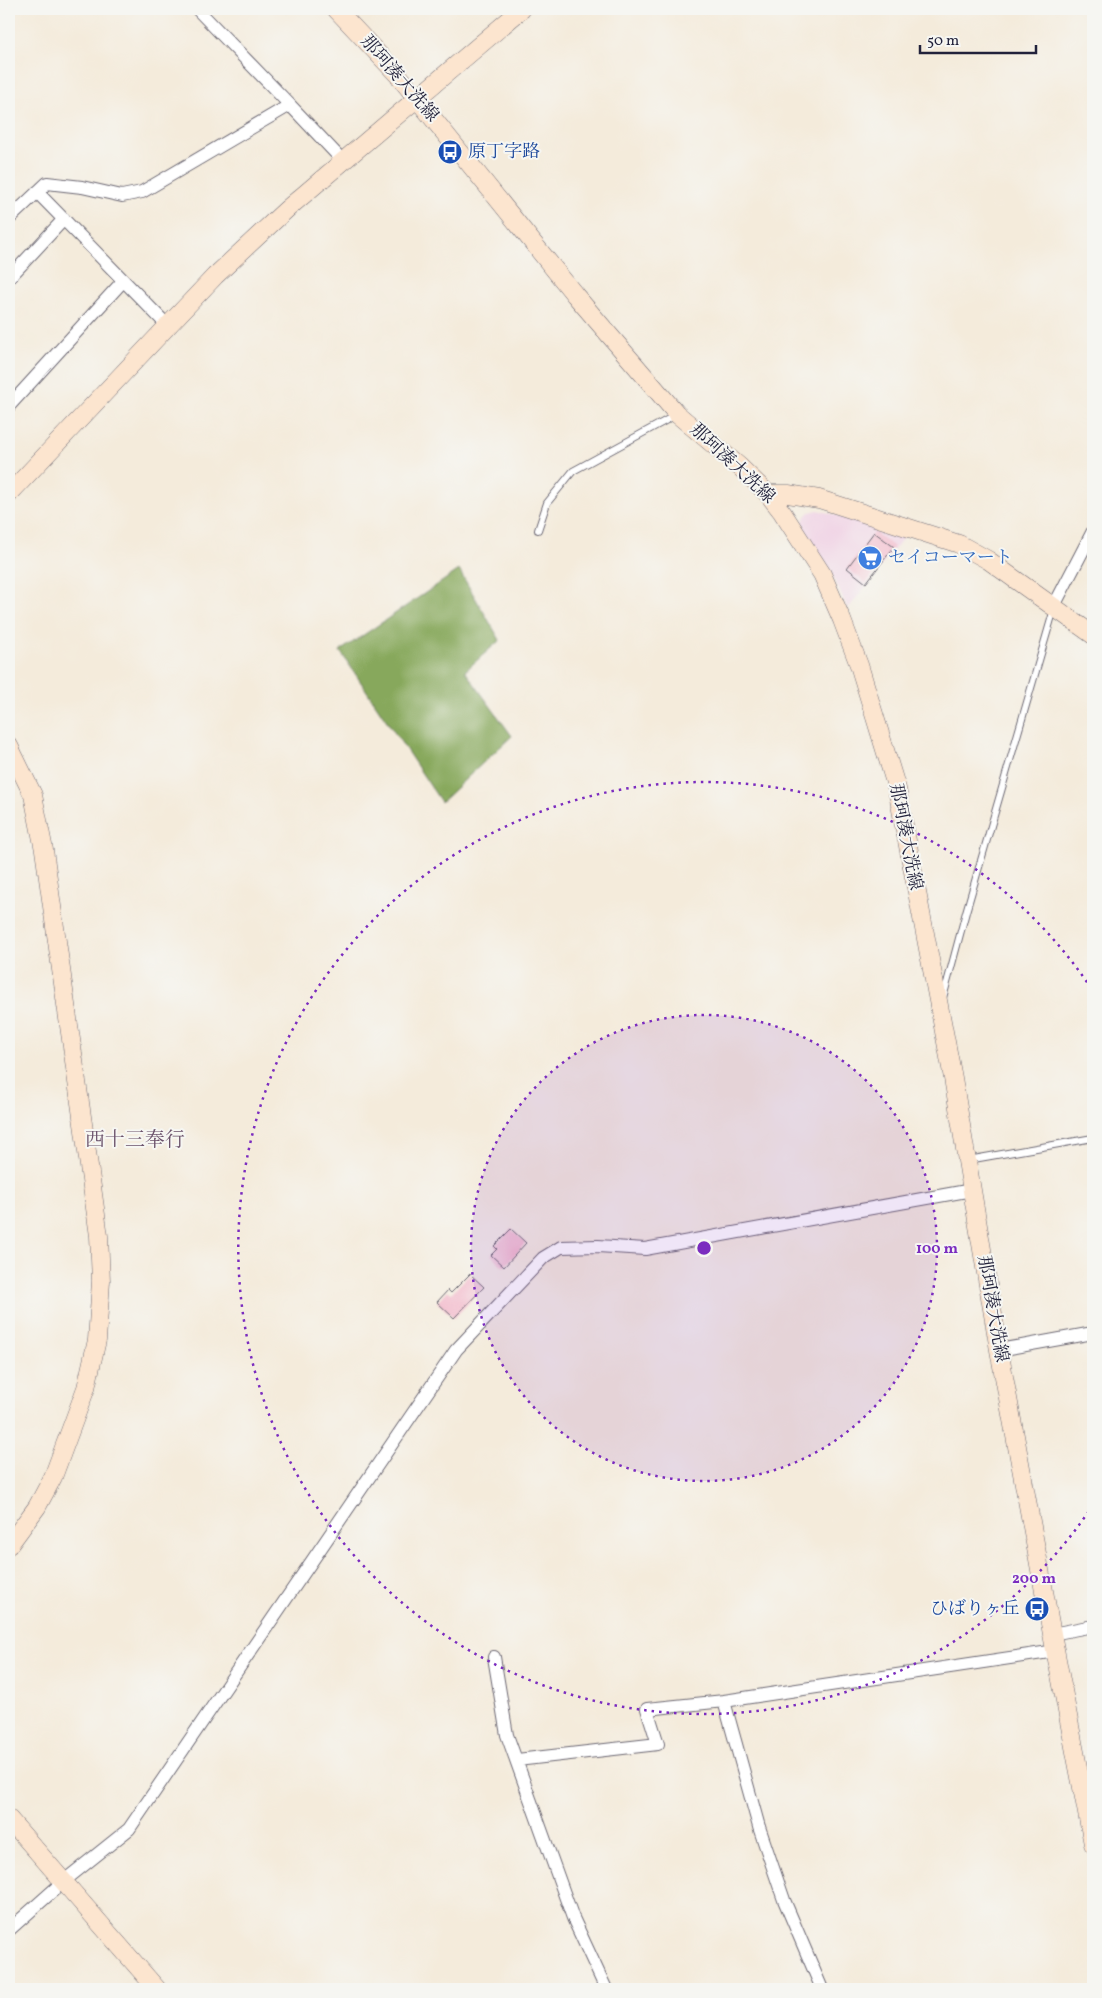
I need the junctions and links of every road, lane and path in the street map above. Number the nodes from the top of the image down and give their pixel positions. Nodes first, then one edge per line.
1 (197, 9) edge
2 (336, 9) edge
3 (522, 9) edge
4 (418, 99) junction
5 (290, 105) junction
6 (344, 161) junction
7 (37, 192) junction
8 (9, 219) edge
9 (64, 219) junction
10 (9, 278) edge
11 (123, 281) junction
12 (168, 326) junction
13 (9, 406) edge
14 (677, 414) junction
15 (9, 494) edge
16 (768, 494) junction
17 (538, 530) dead end
18 (1093, 531) edge
19 (1054, 606) junction
20 (1093, 635) edge
21 (9, 746) edge
22 (940, 1012) junction
23 (1093, 1138) edge
24 (967, 1161) junction
25 (972, 1190) junction
26 (1093, 1333) edge
27 (999, 1350) junction
28 (9, 1545) edge
29 (1093, 1626) edge
30 (1054, 1642) junction
31 (494, 1657) dead end
32 (724, 1701) junction
33 (517, 1760) junction
34 (9, 1818) edge
35 (1093, 1844) edge
36 (64, 1881) junction
37 (9, 1930) edge
38 (157, 1989) edge
39 (606, 1989) edge
40 (822, 1989) edge

1 - 5 street
2 - 4 main road, 那珂湊大洗線
3 - 4 main road
4 - 6 main road
4 - 14 main road, 那珂湊大洗線
5 - 6 street
5 - 7 street
6 - 12 main road
7 - 8 street
7 - 9 street
9 - 10 street
9 - 11 street
11 - 12 street
11 - 13 street
12 - 15 main road
14 - 16 main road, 那珂湊大洗線
14 - 17 lane
16 - 19 main road
16 - 22 main road, 那珂湊大洗線
18 - 19 street
19 - 20 main road
19 - 22 lane
21 - 28 main road
22 - 24 main road, 那珂湊大洗線
23 - 24 lane
24 - 25 main road, 那珂湊大洗線
25 - 27 main road, 那珂湊大洗線
25 - 36 street
26 - 27 street
27 - 30 main road, 那珂湊大洗線
29 - 30 street
30 - 32 street
30 - 35 main road, 那珂湊大洗線
31 - 33 street
32 - 33 street
32 - 40 street
33 - 39 street
34 - 36 main road
36 - 37 street
36 - 38 main road

